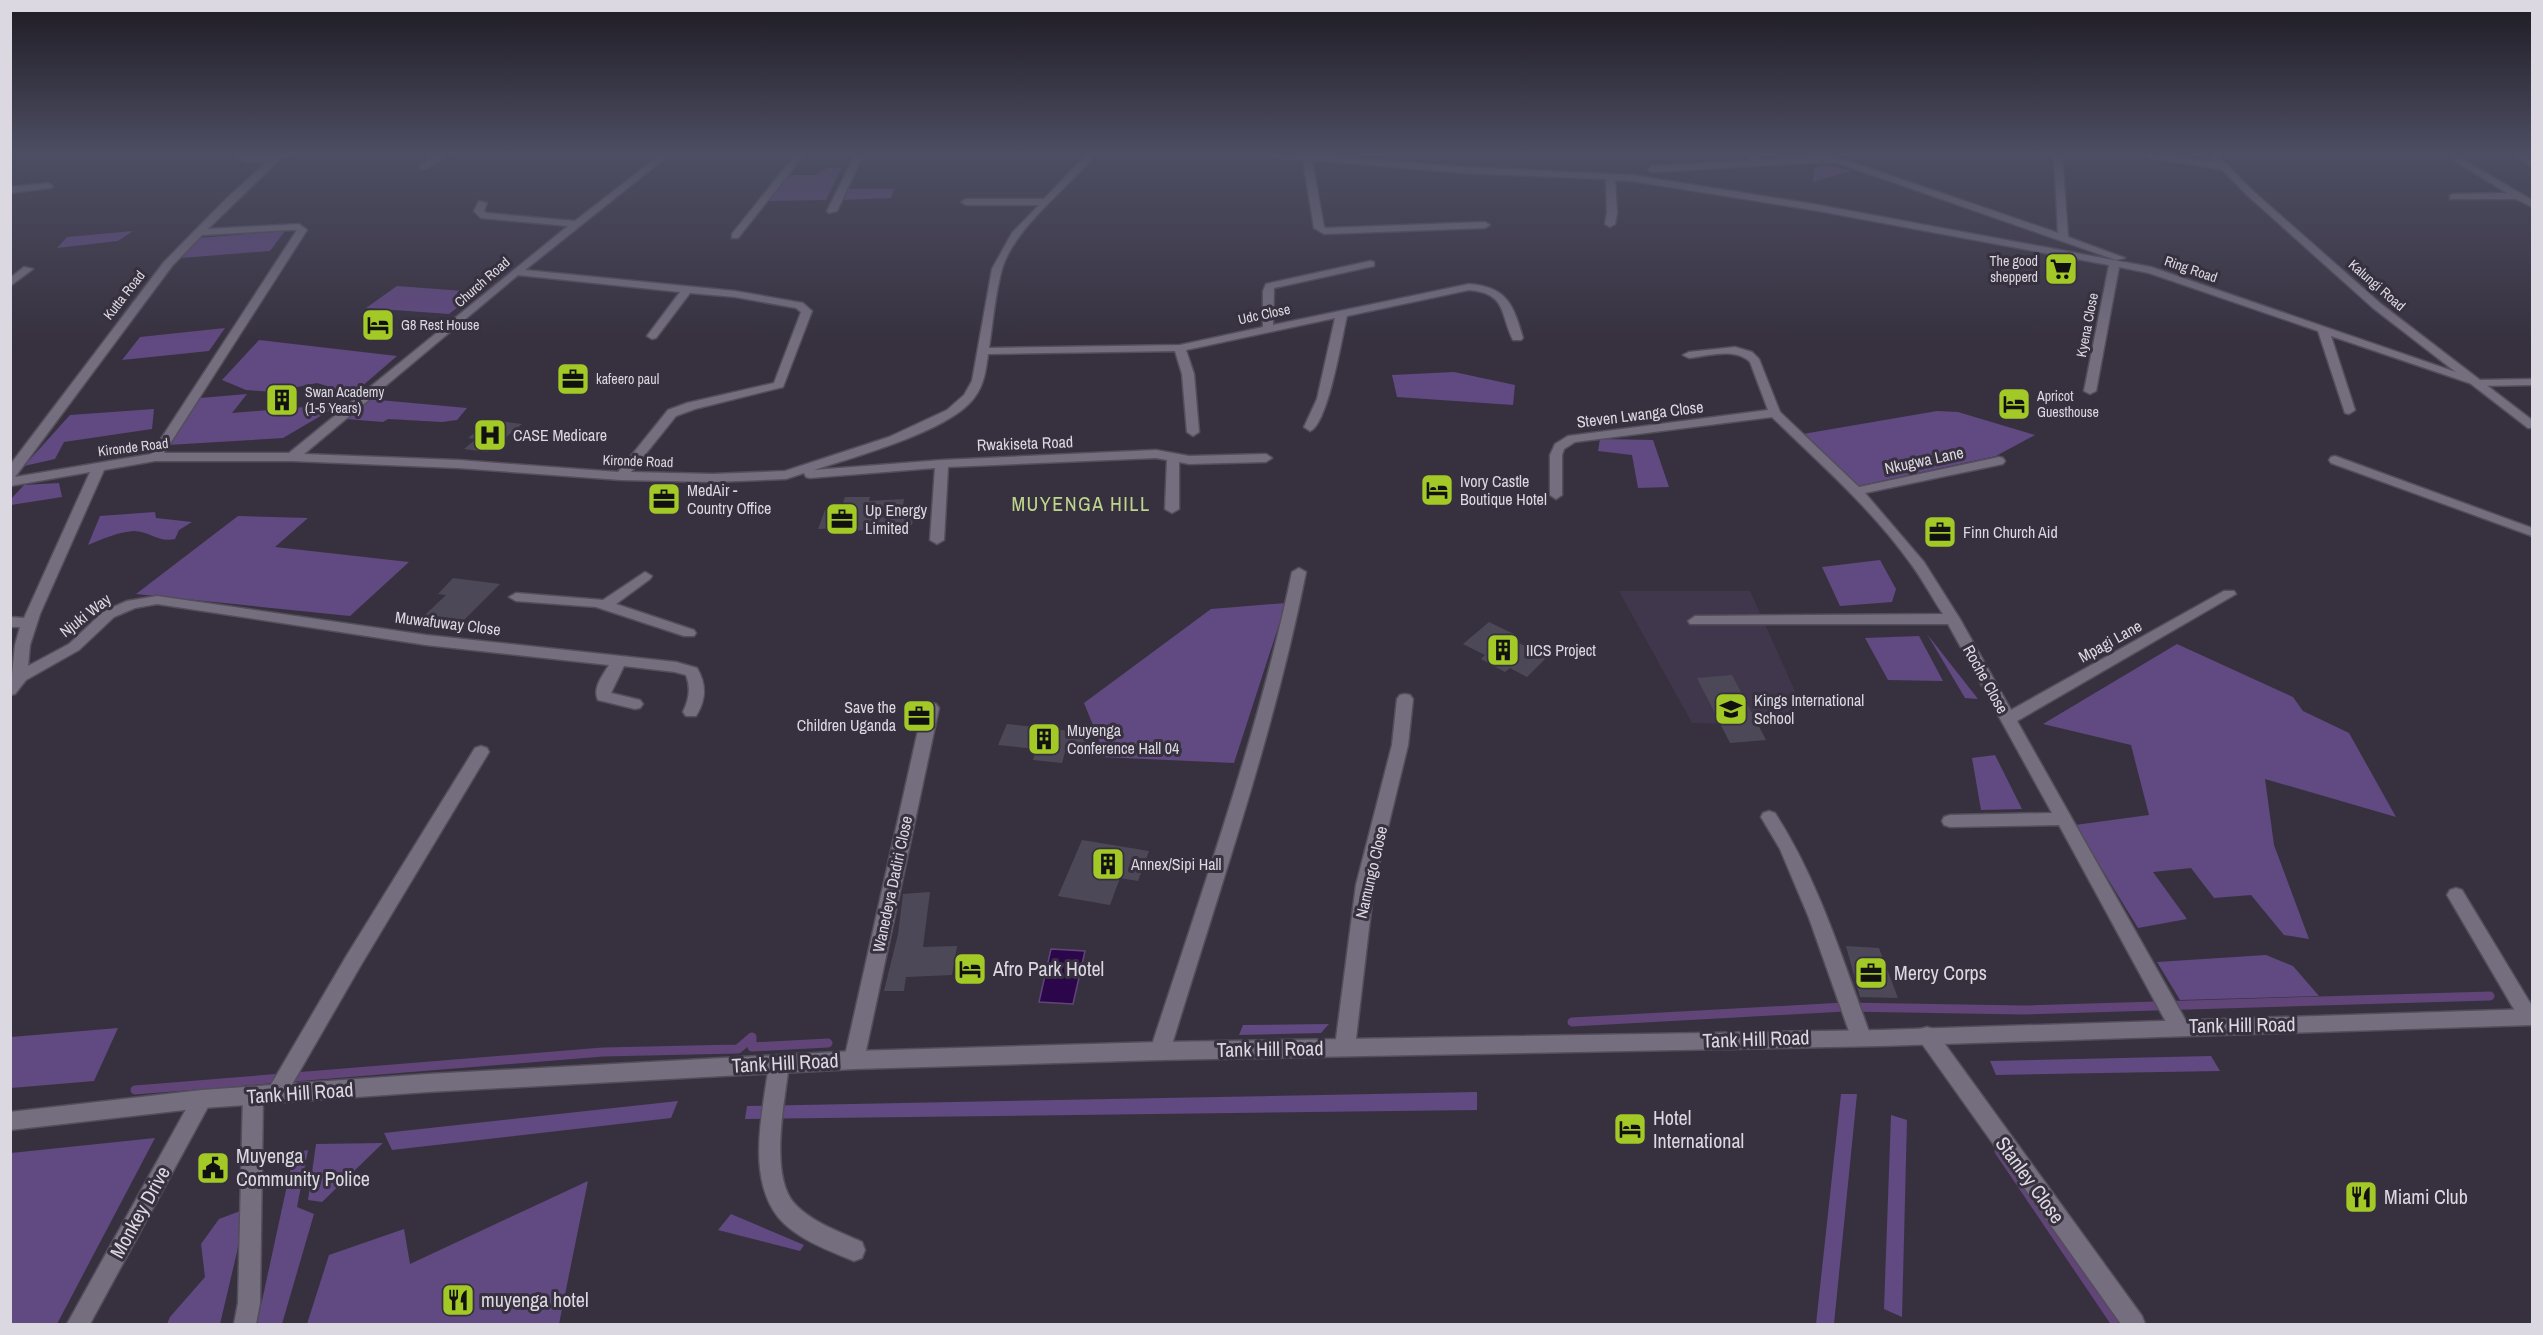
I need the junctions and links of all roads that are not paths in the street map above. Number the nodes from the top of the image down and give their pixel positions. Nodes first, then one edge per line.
1 (214, 217) edge
2 (499, 217) edge
3 (585, 217) edge
4 (750, 217) edge
5 (1033, 217) edge
6 (1317, 217) edge
7 (1611, 217) edge
8 (1869, 217) edge
9 (1998, 217) edge
10 (2062, 217) edge
11 (2277, 217) edge
12 (576, 224) junction
13 (1611, 224) dead end
14 (1485, 225) dead end
15 (198, 232) junction
16 (735, 236) dead end
17 (2063, 237) junction
18 (1370, 264) dead end
19 (2114, 264) junction
20 (28, 269) dead end
21 (2151, 270) junction
22 (516, 272) junction
23 (10, 284) edge
24 (687, 290) junction
25 (1342, 313) junction
26 (1268, 328) junction
27 (2323, 329) junction
28 (652, 336) dead end
29 (1518, 338) dead end
30 (1180, 348) junction
31 (982, 351) junction
32 (1689, 356) dead end
33 (2532, 382) edge
34 (2478, 383) junction
35 (2090, 391) dead end
36 (2349, 410) dead end
37 (1775, 413) junction
38 (2532, 425) edge
39 (1310, 427) dead end
40 (1193, 432) dead end
41 (155, 457) junction
42 (292, 457) junction
43 (1173, 457) junction
44 (1266, 458) dead end
45 (2335, 460) dead end
46 (1999, 461) dead end
47 (942, 464) junction
48 (99, 466) junction
49 (10, 475) edge
50 (786, 475) junction
51 (621, 476) junction
52 (10, 482) edge
53 (1856, 491) junction
54 (1556, 495) dead end
55 (1172, 508) dead end
56 (2532, 532) edge
57 (938, 540) dead end
58 (1299, 572) dead end
59 (645, 576) dead end
60 (2229, 594) dead end
61 (516, 597) dead end
62 (157, 600) joint
63 (605, 605) junction
64 (1953, 620) junction
65 (1695, 621) dead end
66 (10, 622) edge
67 (29, 623) junction
68 (690, 633) dead end
69 (620, 661) junction
70 (21, 676) junction
71 (10, 690) edge
72 (1405, 699) dead end
73 (635, 704) dead end
74 (931, 708) dead end
75 (691, 712) dead end
76 (2008, 719) junction
77 (481, 752) dead end
78 (1769, 817) dead end
79 (2065, 819) junction
80 (1950, 821) dead end
81 (2456, 895) dead end
82 (2531, 1017) edge
83 (2179, 1027) junction
84 (1927, 1035) junction
85 (1862, 1037) junction
86 (1345, 1047) junction
87 (1160, 1051) junction
88 (854, 1060) junction
89 (779, 1064) junction
90 (276, 1094) junction
91 (253, 1096) junction
92 (202, 1099) junction
93 (10, 1121) edge
94 (854, 1250) dead end
95 (78, 1324) edge
96 (245, 1324) edge
97 (2134, 1324) edge

1 - 15 street, Kutta Road
2 - 12 street
3 - 12 street, Church Road
4 - 16 street
5 - 31 street, Kironde Road
6 - 14 street
7 - 13 street
8 - 19 street, Ring Road
9 - 17 street
10 - 17 street
11 - 34 street, Kalungi Road
12 - 22 street, Church Road
15 - 41 street
15 - 49 street, Kutta Road
17 - 21 street
18 - 26 street
19 - 21 street, Ring Road
19 - 35 street, Kyena Close
20 - 23 street
21 - 27 street, Ring Road
22 - 24 street
22 - 42 street, Church Road
24 - 28 street
24 - 51 street
25 - 26 street, Udc Close
25 - 29 street, Udc Close
25 - 39 street
26 - 30 street, Udc Close
27 - 34 street, Ring Road
27 - 36 street
30 - 31 street, Udc Close
30 - 40 street
31 - 50 street, Kironde Road
32 - 37 street, Roche Close
33 - 34 street
34 - 38 street, Kalungi Road
37 - 53 street, Roche Close
37 - 54 street, Steven Lwanga Close
41 - 42 street, Kironde Road
41 - 48 street, Kironde Road
42 - 51 street, Kironde Road
43 - 44 street, Rwakiseta Road
43 - 47 street, Rwakiseta Road
43 - 55 street
45 - 56 street
46 - 53 street, Nkugwa Lane
47 - 50 street, Rwakiseta Road
47 - 57 street
48 - 52 street, Kironde Road
48 - 67 street
50 - 51 street, Kironde Road
53 - 64 street, Roche Close
58 - 87 street
59 - 63 street
60 - 76 street, Mpagi Lane
61 - 63 street
62 - 69 street, Muwafuway Close
62 - 70 street, Njuki Way
63 - 68 street
64 - 65 street
64 - 76 street, Roche Close
66 - 67 street
67 - 70 street
69 - 73 street
69 - 75 street, Muwafuway Close
70 - 71 street, Njuki Way
72 - 86 street, Namungo Close
74 - 88 street, Wanedeya Dadiri Close
76 - 79 street, Roche Close
77 - 90 street
78 - 85 street
79 - 80 street
79 - 83 street, Roche Close
81 - 82 street
82 - 83 street, Tank Hill Road
83 - 84 street, Tank Hill Road
84 - 85 street, Tank Hill Road
84 - 97 street, Stanley Close
85 - 86 street, Tank Hill Road
86 - 87 street, Tank Hill Road
87 - 88 street, Tank Hill Road
88 - 89 street, Tank Hill Road
89 - 90 street, Tank Hill Road
89 - 94 street
90 - 91 street, Tank Hill Road
91 - 92 street, Tank Hill Road
91 - 96 street
92 - 93 street, Tank Hill Road
92 - 95 street, Monkey Drive

